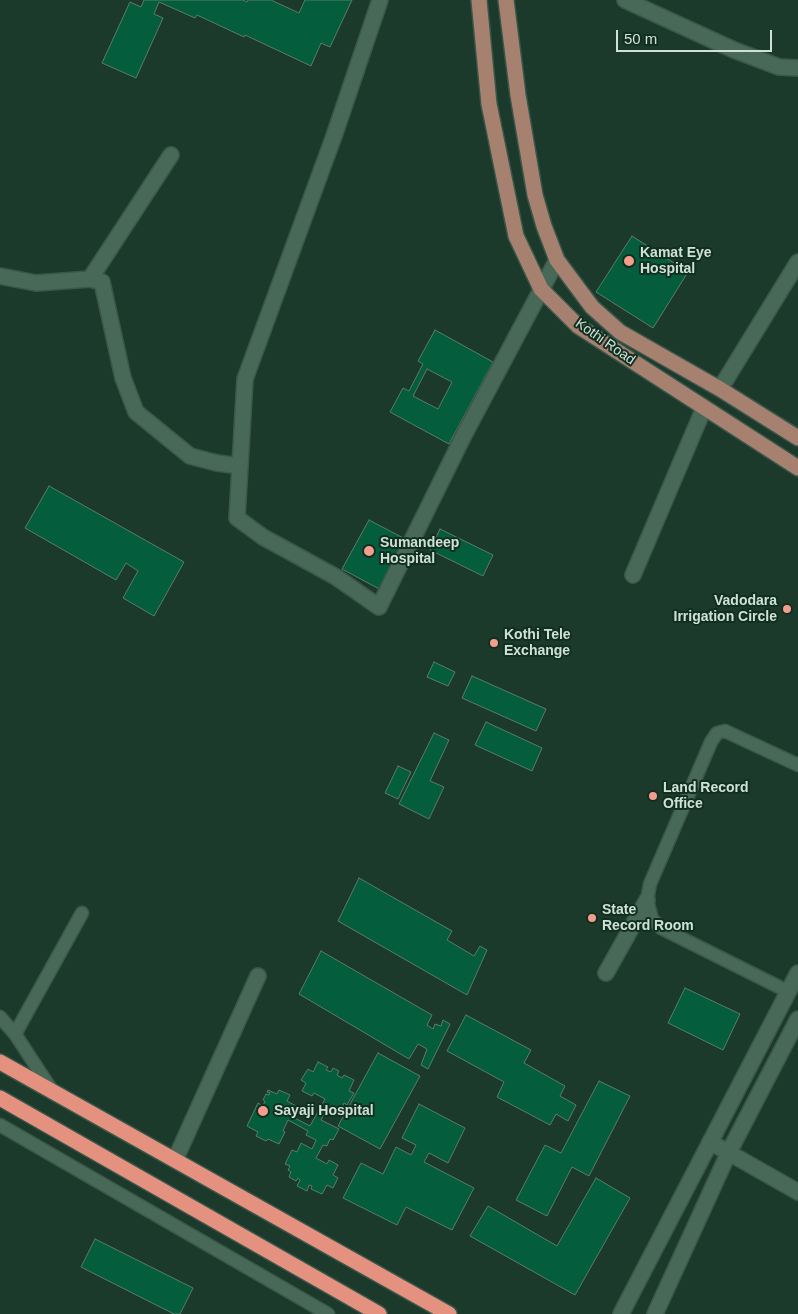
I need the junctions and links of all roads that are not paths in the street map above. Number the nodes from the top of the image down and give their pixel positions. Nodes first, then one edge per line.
1 (380, 0) edge
2 (479, 0) edge
3 (506, 0) edge
4 (625, 0) edge
5 (798, 68) edge
6 (171, 155) dead end
7 (557, 260) junction
8 (798, 262) edge
9 (0, 276) edge
10 (90, 279) junction
11 (541, 288) junction
12 (720, 389) junction
13 (704, 408) junction
14 (798, 438) edge
15 (240, 466) junction
16 (798, 468) edge
17 (633, 575) dead end
18 (798, 765) edge
19 (647, 900) junction
20 (82, 913) dead end
21 (606, 973) dead end
22 (798, 973) edge
23 (258, 976) dead end
24 (789, 992) junction
25 (0, 1017) edge
26 (798, 1019) edge
27 (15, 1034) junction
28 (0, 1062) edge
29 (53, 1092) junction
30 (0, 1098) edge
31 (0, 1125) edge
32 (710, 1142) junction
33 (729, 1152) junction
34 (175, 1160) junction
35 (798, 1192) edge
36 (328, 1314) edge
37 (379, 1314) edge
38 (448, 1314) edge
39 (621, 1314) edge
40 (655, 1314) edge

1 - 15 street
2 - 11 main road, Kothi Road
3 - 7 main road, Kothi Road
4 - 5 street
6 - 10 street
7 - 11 street
7 - 12 main road, Kothi Road
8 - 12 street
9 - 10 street
10 - 15 street
11 - 13 main road, Kothi Road
11 - 15 street
12 - 14 main road, Kothi Road
13 - 16 main road, Kothi Road
13 - 17 street
18 - 19 lane
19 - 21 street
19 - 24 lane
20 - 27 lane
22 - 24 street
23 - 34 street
24 - 32 street
25 - 27 lane
26 - 33 street
27 - 29 lane
28 - 29 highway
29 - 34 highway
30 - 37 highway
31 - 36 lane
32 - 33 street
32 - 39 street
33 - 35 street
33 - 40 street
34 - 38 highway

